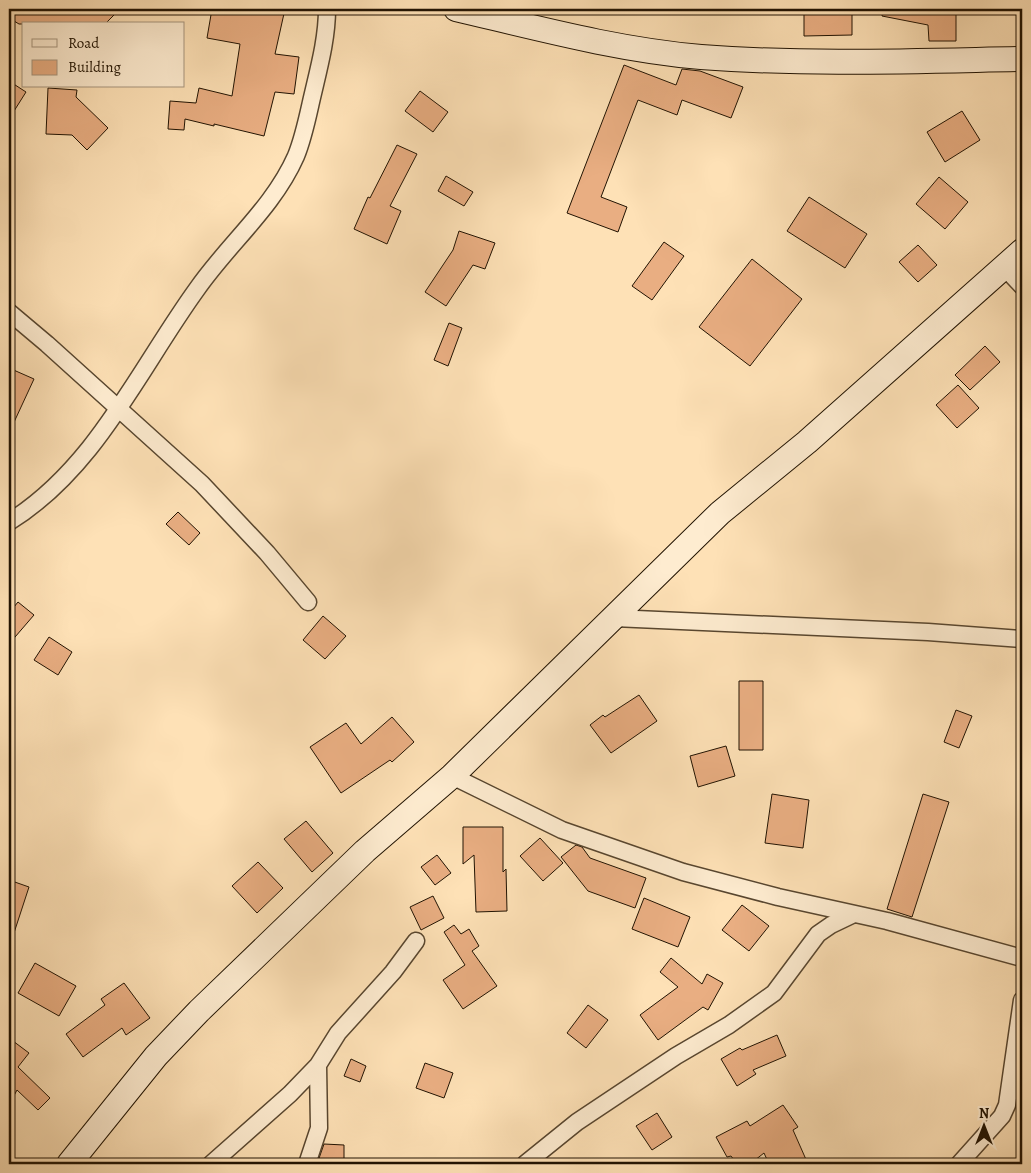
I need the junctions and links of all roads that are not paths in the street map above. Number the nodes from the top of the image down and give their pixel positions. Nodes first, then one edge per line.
1 (327, 9) edge
2 (456, 9) edge
3 (1022, 59) edge
4 (1022, 251) edge
5 (1004, 267) junction
6 (1022, 286) edge
7 (9, 312) edge
8 (119, 408) junction
9 (9, 522) edge
10 (308, 602) dead end
11 (614, 618) junction
12 (1022, 639) edge
13 (452, 776) junction
14 (854, 914) junction
15 (416, 941) dead end
16 (1022, 958) edge
17 (1022, 1000) edge
18 (318, 1065) junction
19 (69, 1164) edge
20 (212, 1164) edge
21 (307, 1164) edge
22 (525, 1164) edge
23 (959, 1164) edge

1 - 8 street
2 - 3 main road
4 - 5 main road
5 - 6 street
5 - 11 main road
7 - 8 street
8 - 9 street
8 - 10 street
11 - 12 street
11 - 13 main road
13 - 14 street
13 - 19 main road
14 - 16 street
14 - 22 street
15 - 18 street
17 - 23 street
18 - 20 street
18 - 21 street

